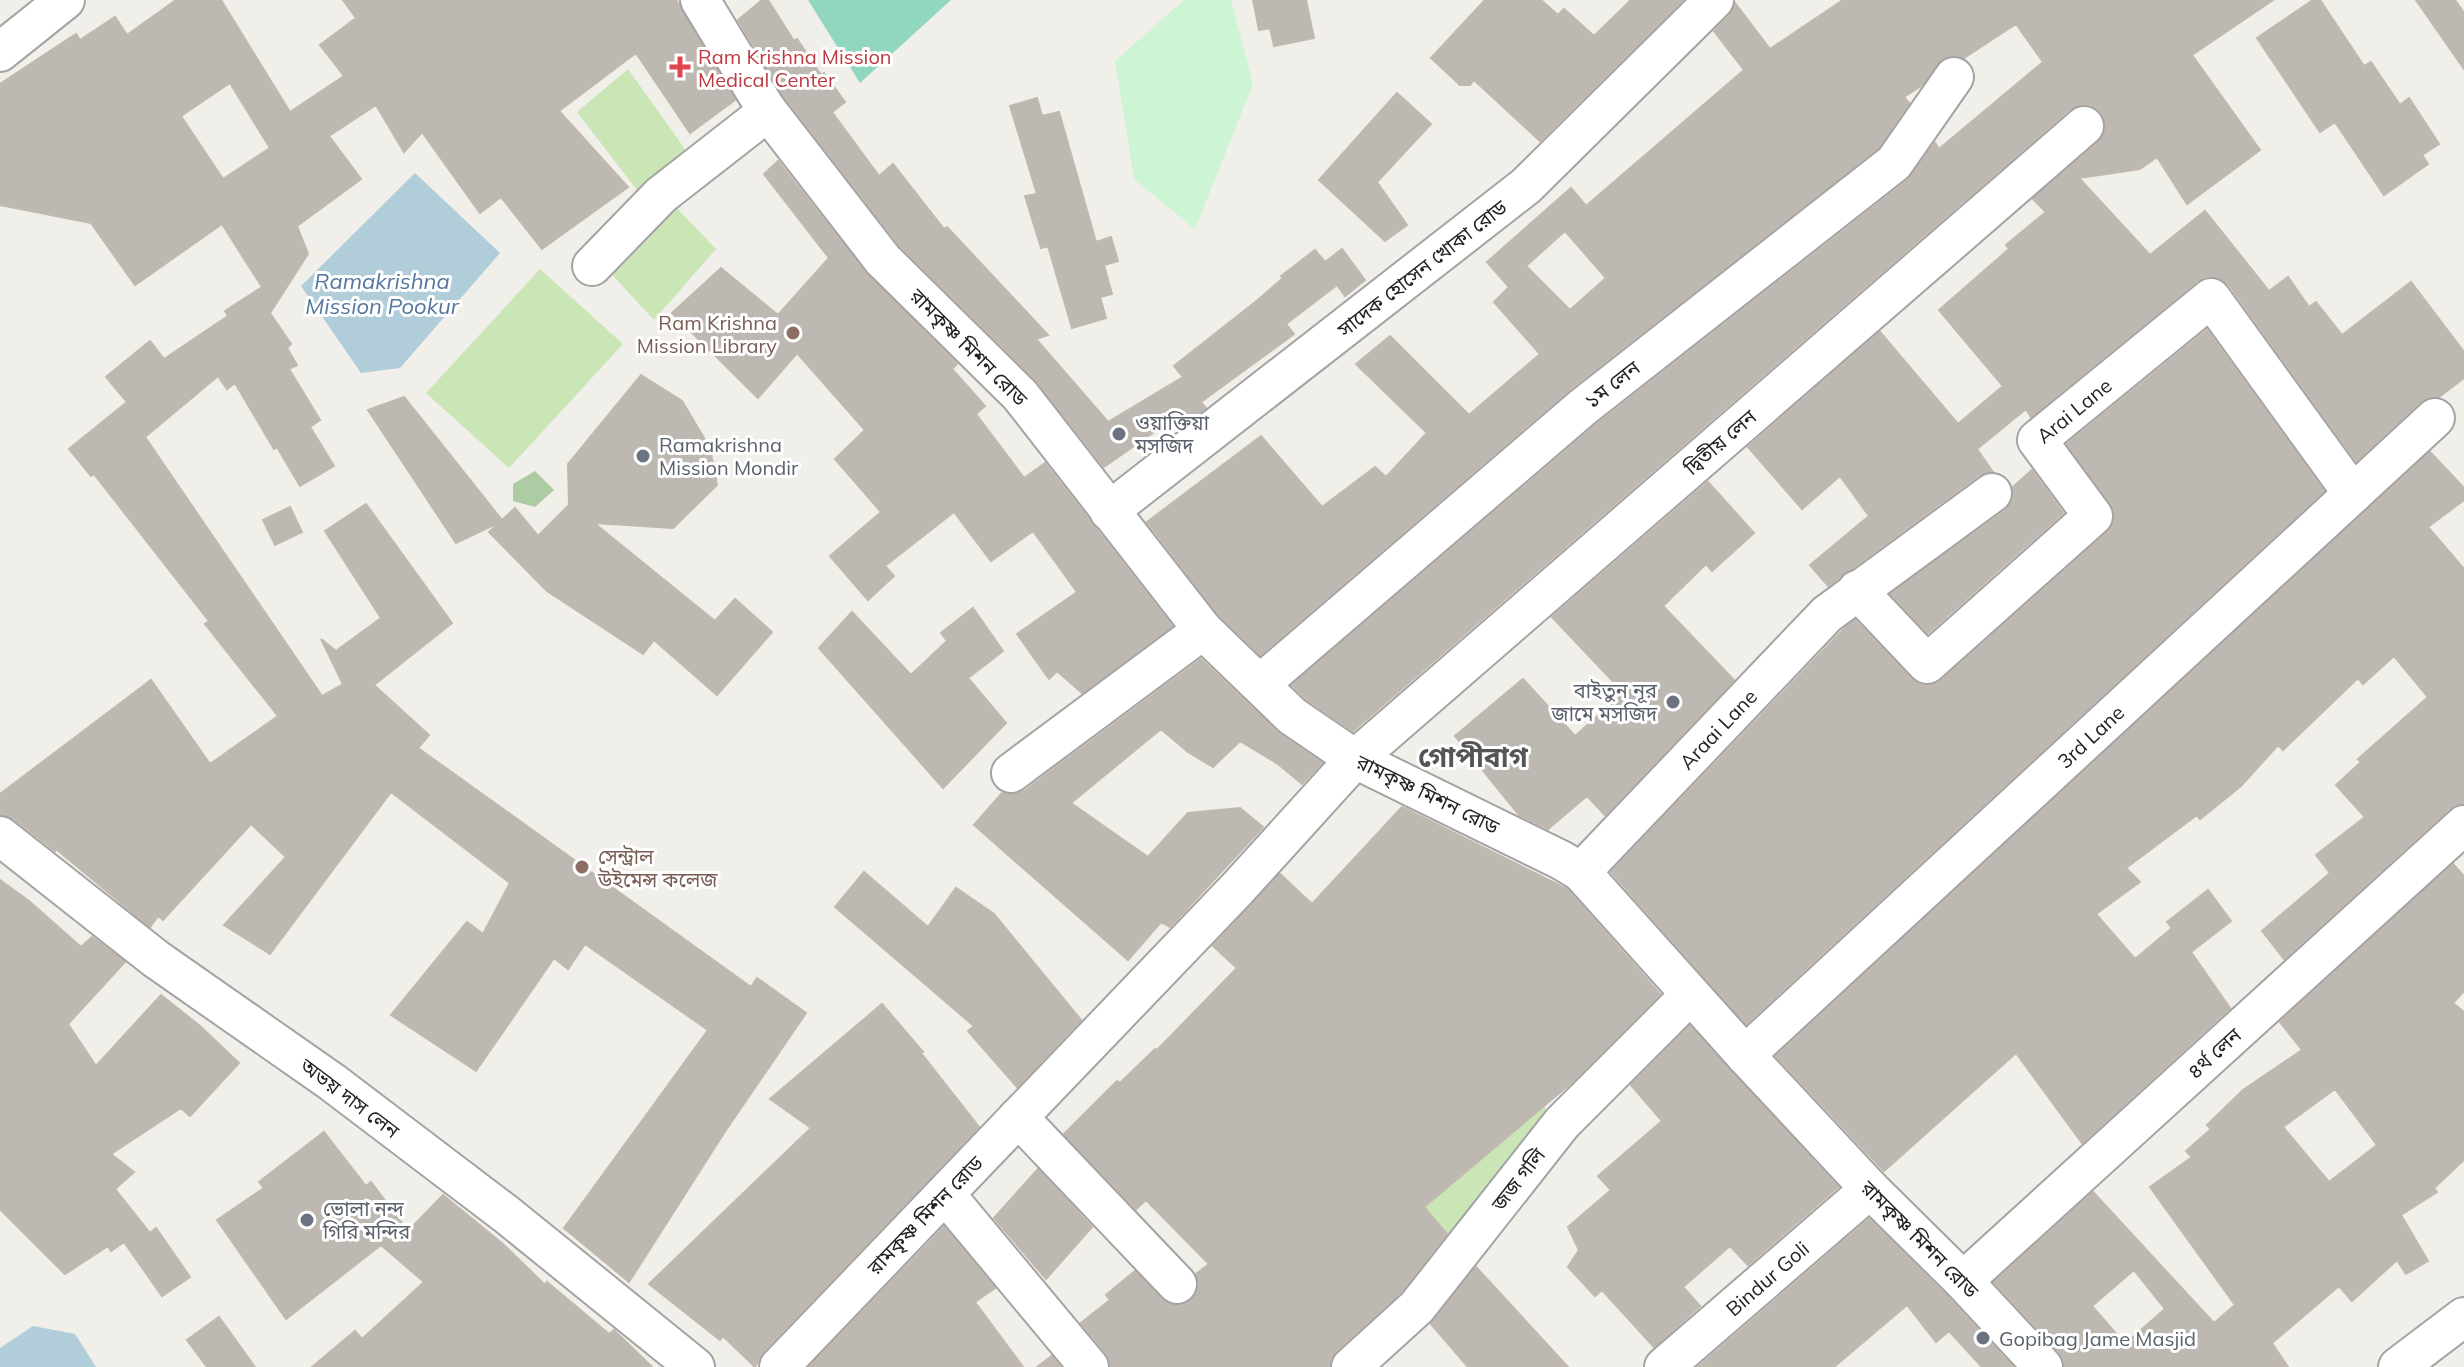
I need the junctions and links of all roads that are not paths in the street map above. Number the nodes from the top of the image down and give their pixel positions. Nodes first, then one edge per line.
1 (65, 0) edge
2 (700, 0) edge
3 (1714, 0) edge
4 (0, 52) edge
5 (1954, 77) dead end
6 (766, 109) junction
7 (2084, 126) dead end
8 (592, 266) dead end
9 (2435, 418) dead end
10 (1992, 493) dead end
11 (2353, 494) junction
12 (1109, 511) junction
13 (1857, 590) junction
14 (1203, 630) junction
15 (1260, 684) junction
16 (1355, 759) junction
17 (1011, 773) dead end
18 (2464, 825) edge
19 (0, 836) edge
20 (1581, 872) junction
21 (1237, 889) joint
22 (1690, 995) junction
23 (1745, 1055) junction
24 (1018, 1117) junction
25 (1870, 1189) junction
26 (945, 1194) junction
27 (1963, 1281) junction
28 (1177, 1284) dead end
29 (2464, 1317) edge
30 (695, 1367) edge
31 (779, 1367) edge
32 (1089, 1367) edge
33 (1351, 1367) edge
34 (1664, 1367) edge
35 (2043, 1367) edge
36 (2398, 1367) edge

1 - 4 street
2 - 6 street, রামকৃষ্ণ মিশন রোড
3 - 12 street, সাদেক হোসেন খোকা রোড
5 - 15 street, ১ম লেন
6 - 8 street
6 - 12 street, রামকৃষ্ণ মিশন রোড
7 - 16 street, দ্বিতীয় লেন
9 - 11 street, 3rd Lane
10 - 13 street, Araai Lane
11 - 13 street, Arai Lane
11 - 23 street, 3rd Lane
12 - 14 street, রামকৃষ্ণ মিশন রোড
13 - 20 street, Araai Lane
14 - 15 street, রামকৃষ্ণ মিশন রোড
14 - 17 street
15 - 16 street, রামকৃষ্ণ মিশন রোড
16 - 20 street, রামকৃষ্ণ মিশন রোড
16 - 21 street, দ্বিতীয় লেন
18 - 27 street, ৪র্থ লেন
19 - 30 street, অভয় দাস লেন
20 - 22 street, রামকৃষ্ণ মিশন রোড
21 - 24 street, রামকৃষ্ণ মিশন রোড
22 - 23 street, রামকৃষ্ণ মিশন রোড
22 - 33 street, জজ গলি
23 - 25 street, রামকৃষ্ণ মিশন রোড
24 - 26 street, রামকৃষ্ণ মিশন রোড
24 - 28 street
25 - 27 street, রামকৃষ্ণ মিশন রোড
25 - 34 street, Bindur Goli
26 - 31 street, রামকৃষ্ণ মিশন রোড
26 - 32 street
27 - 35 street, রামকৃষ্ণ মিশন রোড
29 - 36 street

